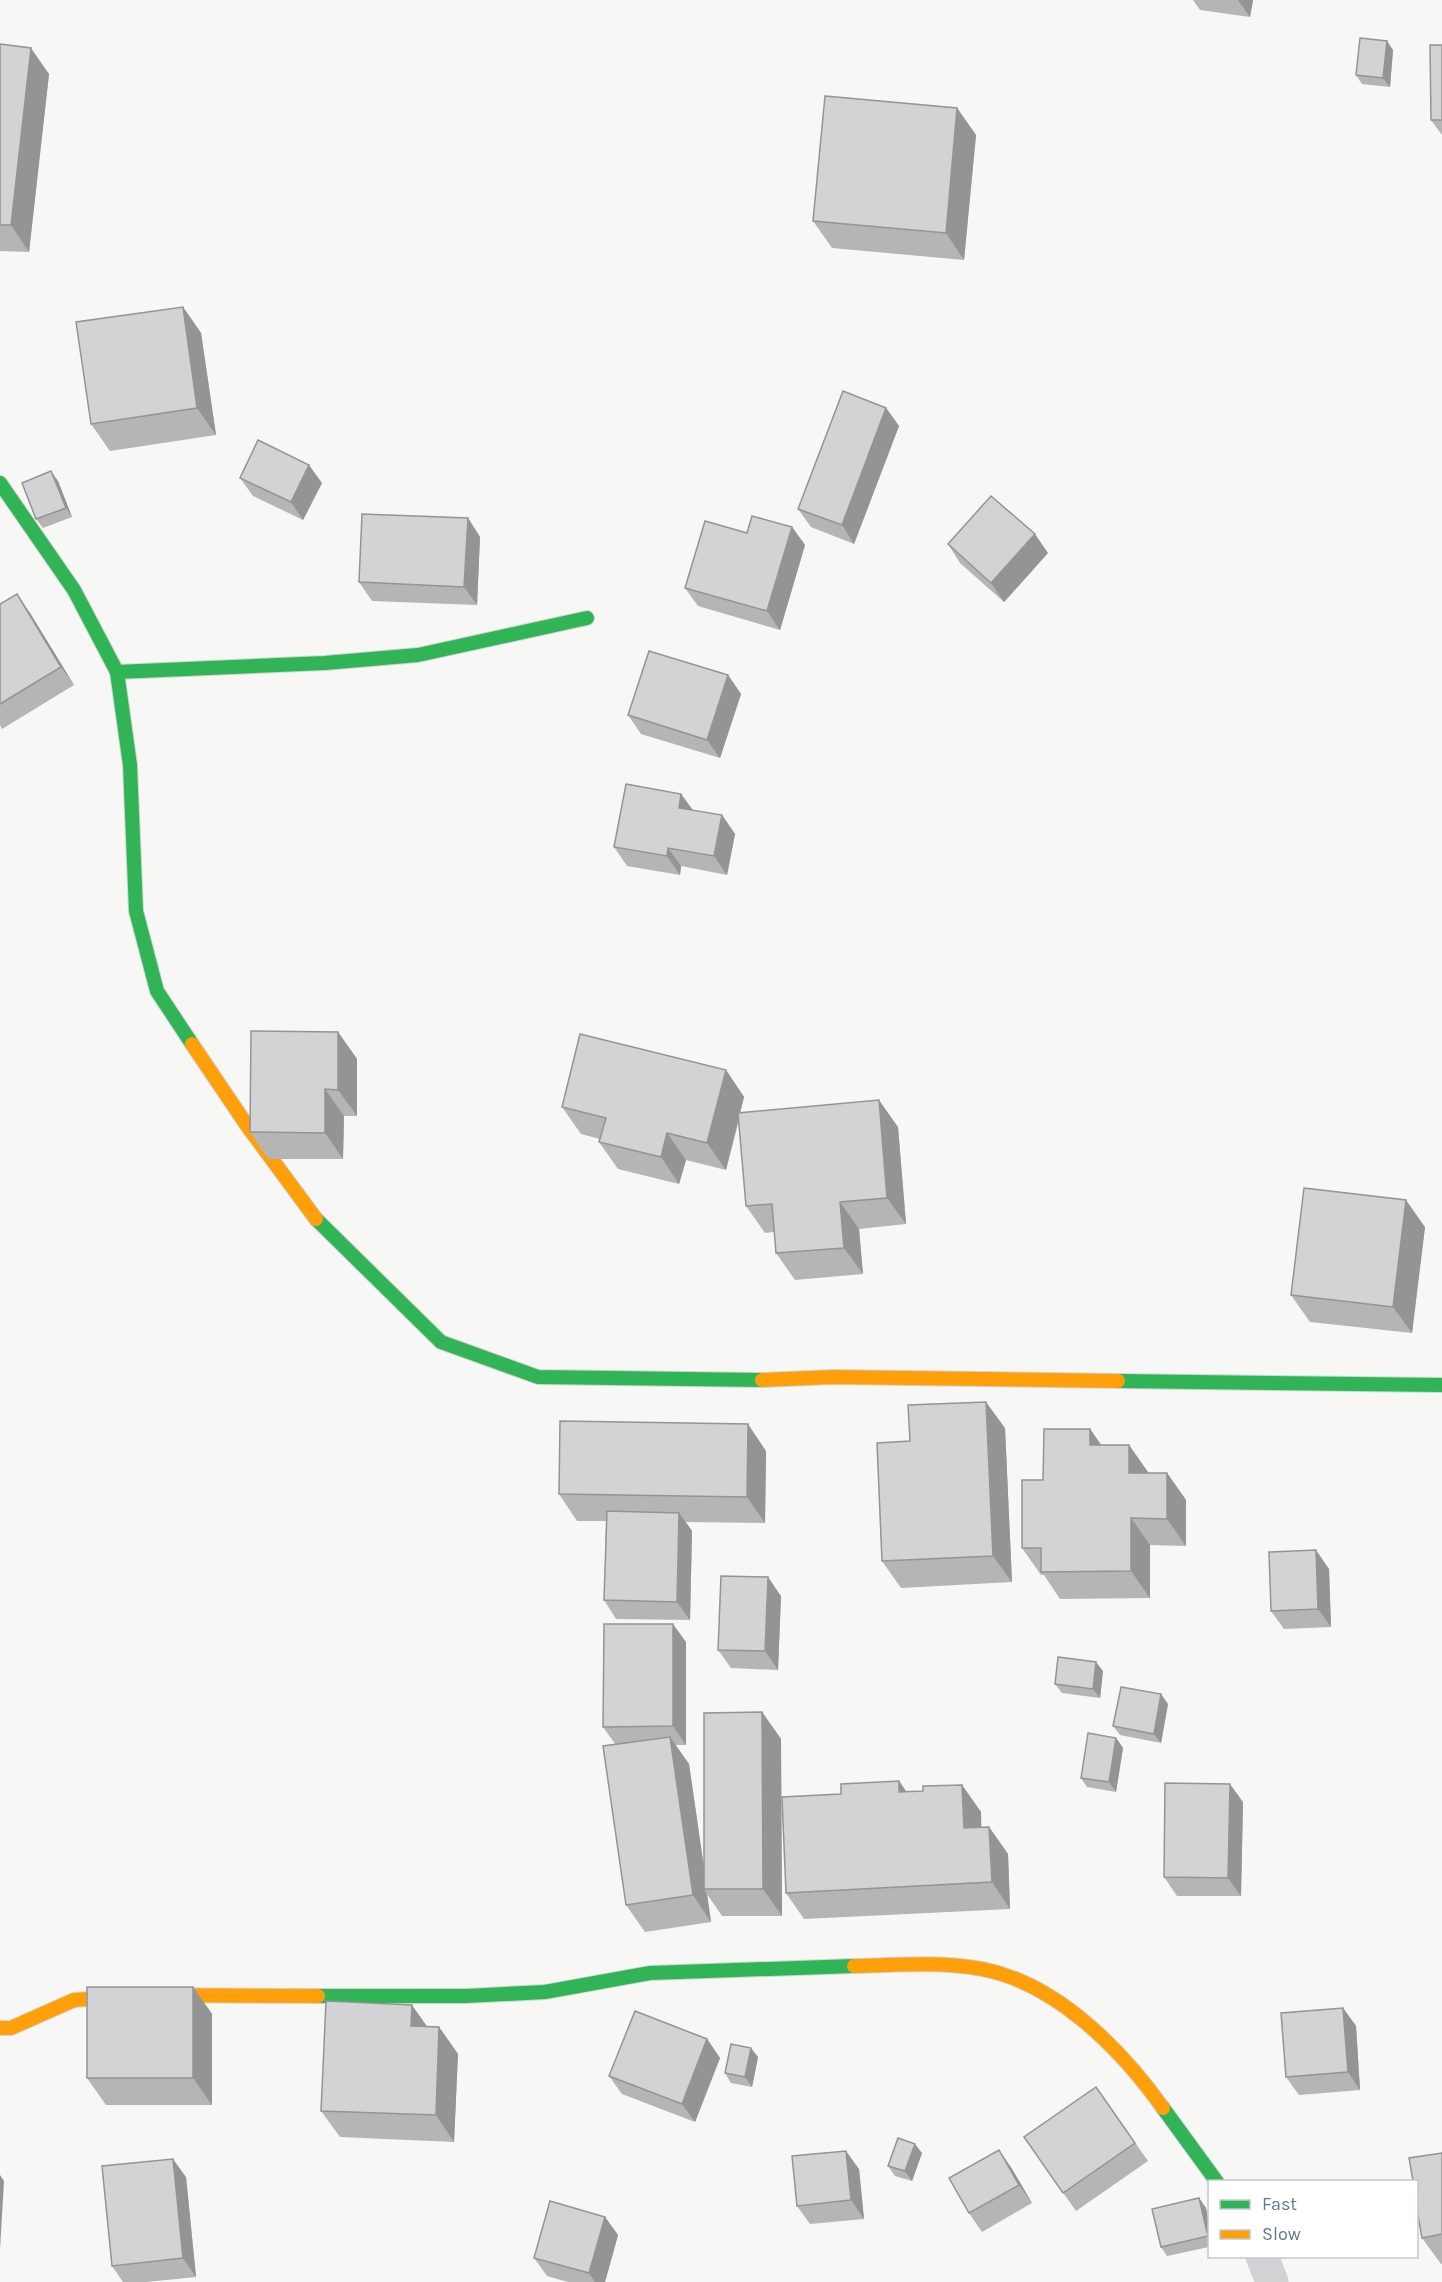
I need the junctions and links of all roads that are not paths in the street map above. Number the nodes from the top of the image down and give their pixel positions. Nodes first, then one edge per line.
1 (0, 483) edge
2 (587, 618) dead end
3 (117, 672) junction
4 (1442, 1385) edge
5 (0, 2028) edge
6 (1216, 2180) edge
7 (1263, 2258) edge
8 (1272, 2282) edge

1 - 3 street
2 - 3 street
3 - 4 street
5 - 6 street
7 - 8 street

